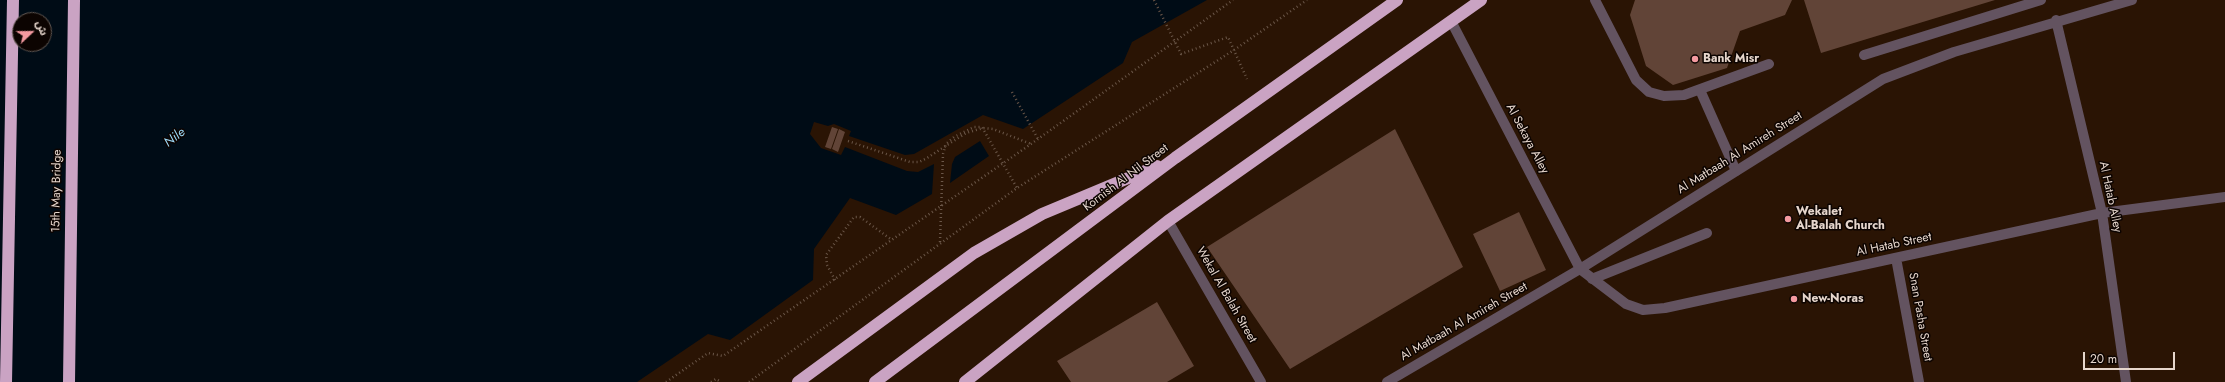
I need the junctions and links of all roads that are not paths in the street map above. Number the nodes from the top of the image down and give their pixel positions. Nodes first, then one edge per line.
1 (13, 0) edge
2 (74, 0) edge
3 (1397, 0) edge
4 (1481, 0) edge
5 (1595, 0) edge
6 (2041, 0) edge
7 (2132, 0) edge
8 (2056, 20) junction
9 (1451, 21) junction
10 (1864, 54) dead end
11 (1769, 64) dead end
12 (1700, 90) junction
13 (1175, 158) junction
14 (1736, 171) junction
15 (2225, 197) edge
16 (2102, 213) junction
17 (1168, 221) junction
18 (1707, 233) dead end
19 (1896, 258) junction
20 (1580, 269) junction
21 (1592, 279) junction
22 (6, 382) edge
23 (69, 382) edge
24 (798, 382) edge
25 (875, 382) edge
26 (965, 382) edge
27 (1261, 382) edge
28 (1386, 382) edge
29 (1919, 382) edge
30 (2126, 382) edge

1 - 22 highway
2 - 23 highway, 15th May Bridge
3 - 13 highway, Kornish Al Nil Street
4 - 9 highway
5 - 12 street
6 - 10 street
7 - 8 street, Al Matbaah Al Amireh Street
8 - 14 street, Al Matbaah Al Amireh Street
8 - 16 street, Al Hatab Alley
9 - 17 highway
9 - 20 street, Al Sekaya Alley
11 - 12 street
12 - 14 street
13 - 24 highway
13 - 25 highway, Kornish Al Nil Street
14 - 20 street, Al Matbaah Al Amireh Street
15 - 16 street, Al Hatab Street
16 - 19 street, Al Hatab Street
16 - 30 street, Al Hatab Alley
17 - 26 highway
17 - 27 street, Wekal Al Balah Street
18 - 21 street
19 - 21 street, Al Hatab Street
19 - 29 street, Snan Pasha Street
20 - 21 street, Al Hatab Street
20 - 28 street, Al Matbaah Al Amireh Street

